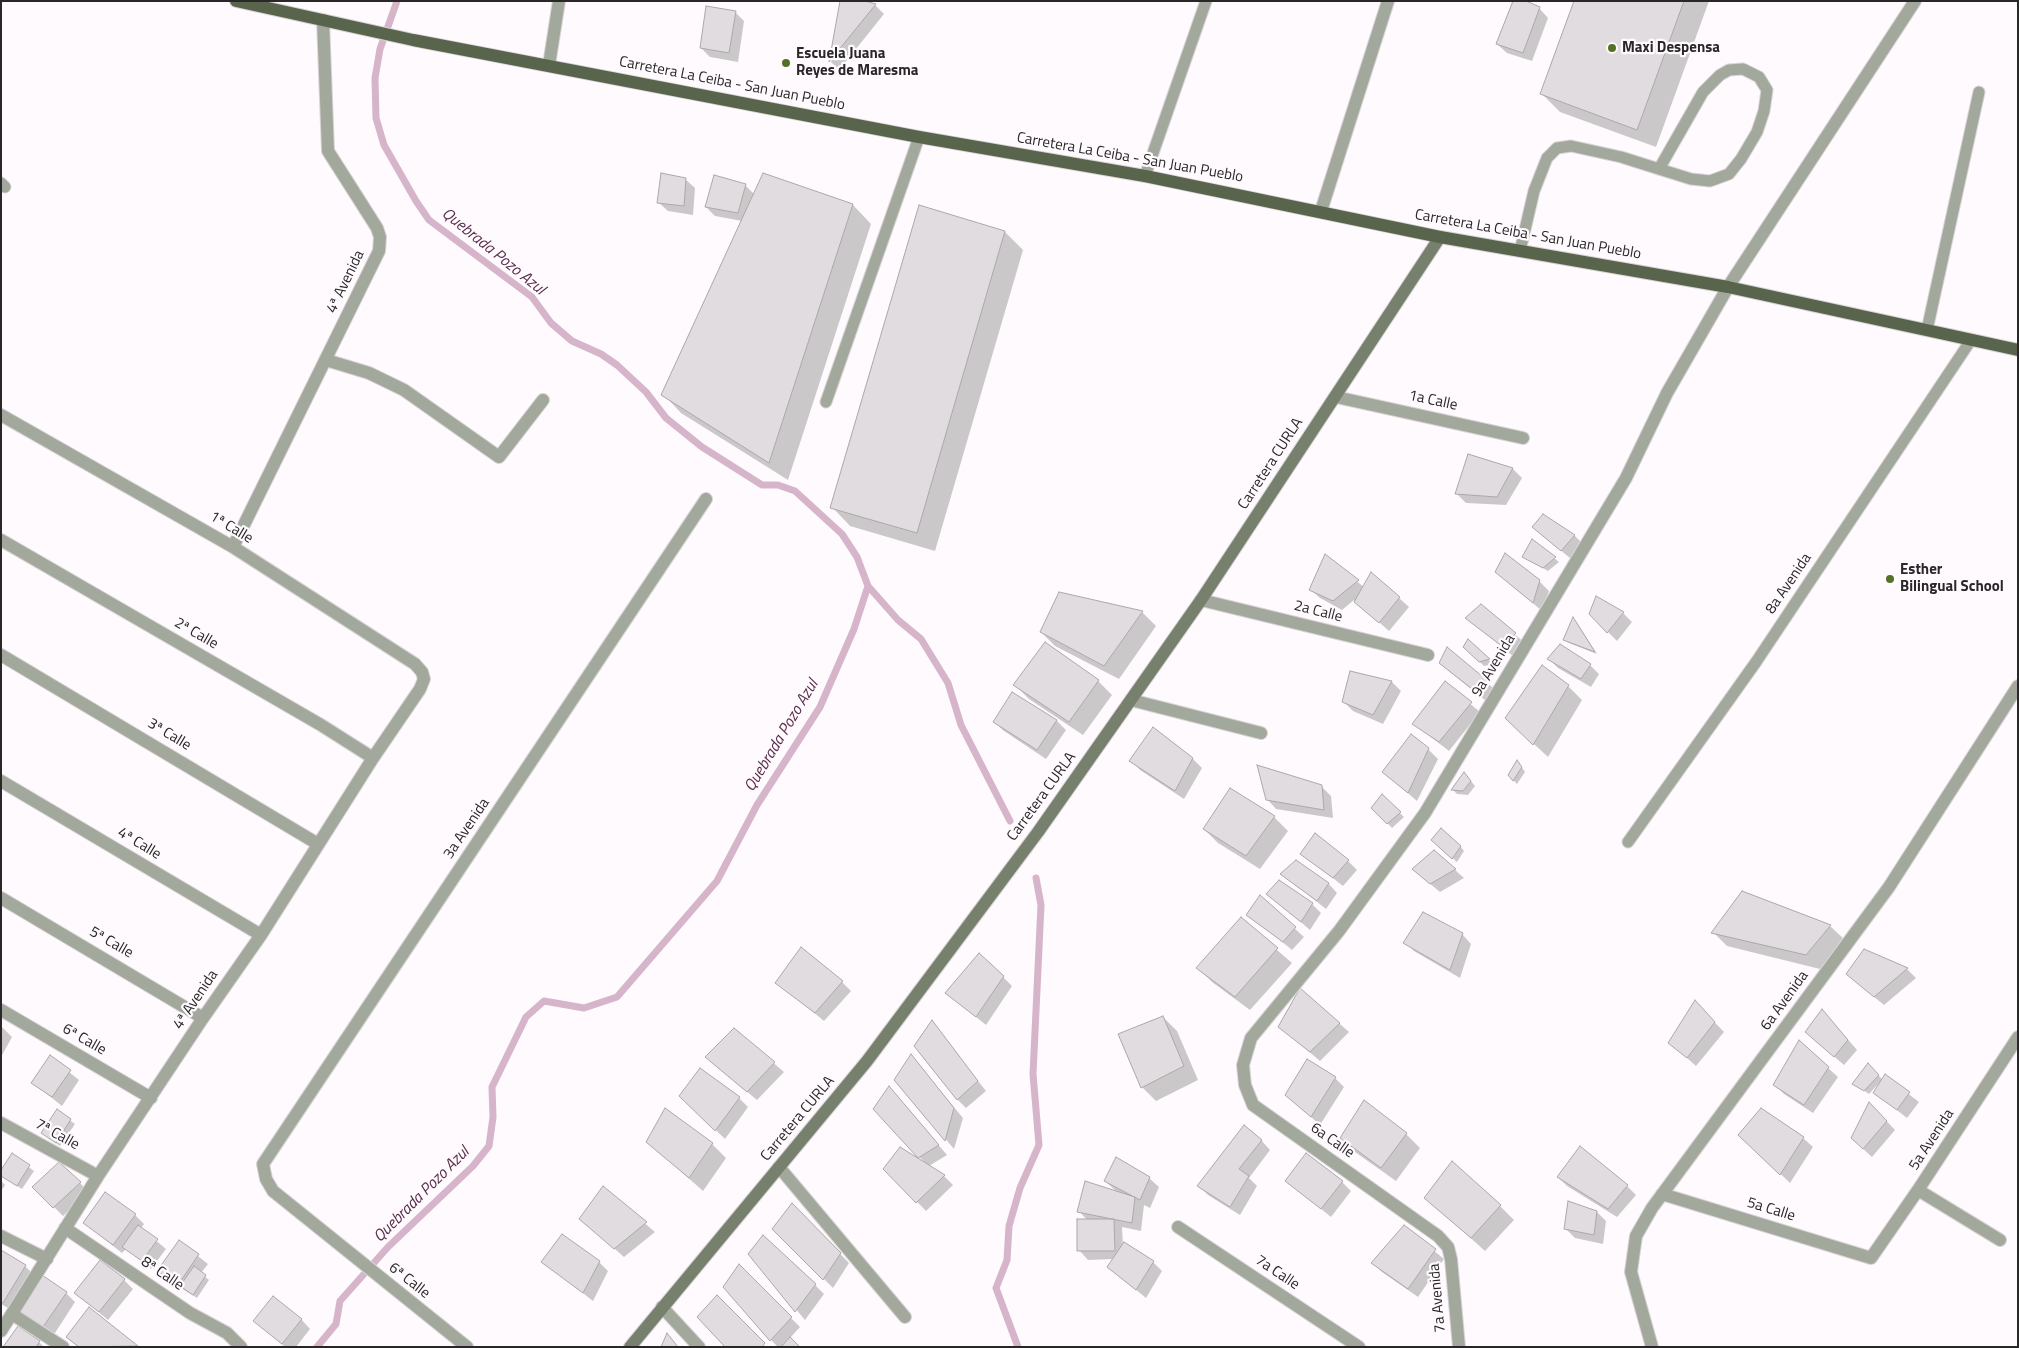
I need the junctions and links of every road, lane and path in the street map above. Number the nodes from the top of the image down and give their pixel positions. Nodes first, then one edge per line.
1 (236, 1) edge
2 (559, 1) edge
3 (1206, 1) edge
4 (1388, 1) edge
5 (1915, 1) edge
6 (323, 20) junction
7 (549, 65) junction
8 (1979, 92) dead end
9 (918, 137) junction
10 (1659, 169) junction
11 (1145, 176) junction
12 (1320, 211) junction
13 (1440, 237) junction
14 (1520, 251) junction
15 (1728, 286) junction
16 (1927, 330) junction
17 (1971, 340) junction
18 (2018, 350) edge
19 (326, 360) junction
20 (1336, 397) junction
21 (543, 400) dead end
22 (826, 402) dead end
23 (1, 415) edge
24 (1523, 438) dead end
25 (706, 499) dead end
26 (1, 540) edge
27 (233, 547) junction
28 (1201, 600) junction
29 (1, 655) edge
30 (1428, 655) dead end
31 (2018, 686) edge
32 (420, 689) joint
33 (1131, 700) junction
34 (1261, 733) dead end
35 (372, 758) junction
36 (1, 781) edge
37 (1628, 842) dead end
38 (318, 844) junction
39 (1, 898) edge
40 (261, 935) junction
41 (1, 1010) edge
42 (203, 1018) junction
43 (2018, 1037) edge
44 (1251, 1038) joint
45 (151, 1098) junction
46 (1, 1122) edge
47 (779, 1167) junction
48 (98, 1176) junction
49 (266, 1180) joint
50 (1918, 1190) junction
51 (1662, 1194) junction
52 (1178, 1227) dead end
53 (65, 1228) junction
54 (1, 1236) edge
55 (2000, 1240) dead end
56 (1448, 1247) joint
57 (1871, 1258) joint
58 (47, 1259) junction
59 (662, 1307) junction
60 (12, 1314) junction
61 (905, 1317) dead end
62 (1, 1331) edge
63 (63, 1347) edge
64 (240, 1347) edge
65 (467, 1347) edge
66 (630, 1347) edge
67 (699, 1347) edge
68 (1359, 1347) edge
69 (1459, 1347) edge
70 (1652, 1347) edge

1 - 6 main road, Carretera La Ceiba - San Juan Pueblo
2 - 7 street
3 - 11 lane
4 - 12 street
5 - 15 street, 9a Avenida
6 - 7 main road, Carretera La Ceiba - San Juan Pueblo
6 - 19 street, 4ª Avenida
7 - 9 main road, Carretera La Ceiba - San Juan Pueblo
8 - 16 lane
9 - 11 main road, Carretera La Ceiba - San Juan Pueblo
9 - 22 lane
10 - 10 lane
10 - 14 lane
11 - 12 main road, Carretera La Ceiba - San Juan Pueblo
12 - 13 main road, Carretera La Ceiba - San Juan Pueblo
13 - 14 main road, Carretera La Ceiba - San Juan Pueblo
13 - 20 main road, Carretera CURLA
14 - 15 main road, Carretera La Ceiba - San Juan Pueblo
15 - 16 main road, Carretera La Ceiba - San Juan Pueblo
15 - 44 street, 9a Avenida
16 - 17 main road, Carretera La Ceiba - San Juan Pueblo
17 - 18 main road, Carretera La Ceiba - San Juan Pueblo
17 - 37 lane, 8a Avenida
19 - 21 street
19 - 27 street, 4ª Avenida
20 - 24 street, 1a Calle
20 - 28 main road, Carretera CURLA
23 - 27 street, 1ª Calle
25 - 49 street, 3a Avenida
26 - 35 street, 2ª Calle
27 - 32 street, 1ª Calle
28 - 30 street, 2a Calle
28 - 33 main road, Carretera CURLA
29 - 38 street, 3ª Calle
31 - 51 street, 6a Avenida
32 - 35 street, 4ª Avenida
33 - 34 street
33 - 47 main road, Carretera CURLA
35 - 38 street, 4ª Avenida
36 - 40 street, 4ª Calle
38 - 40 street, 4ª Avenida
39 - 42 street, 5ª Calle
40 - 42 street, 4ª Avenida
41 - 45 street, 6ª Calle
42 - 45 street, 4ª Avenida
43 - 50 street, 5a Avenida
44 - 56 street, 6a Calle
45 - 48 street, 4ª Avenida
46 - 48 street, 7ª Calle
47 - 59 main road, Carretera CURLA
47 - 61 street
48 - 53 street, 4ª Avenida
49 - 65 street, 6ª Calle
50 - 55 street
50 - 57 street, 5a Avenida
51 - 57 street, 5a Calle
51 - 70 street, 6a Avenida
52 - 68 street, 7a Calle
53 - 58 street, 4ª Avenida
53 - 64 street, 8ª Calle
54 - 58 street
56 - 69 street, 7a Avenida
58 - 60 street, 4ª Avenida
59 - 66 main road, Carretera CURLA
59 - 67 street
60 - 62 street, 4ª Avenida
60 - 63 street

